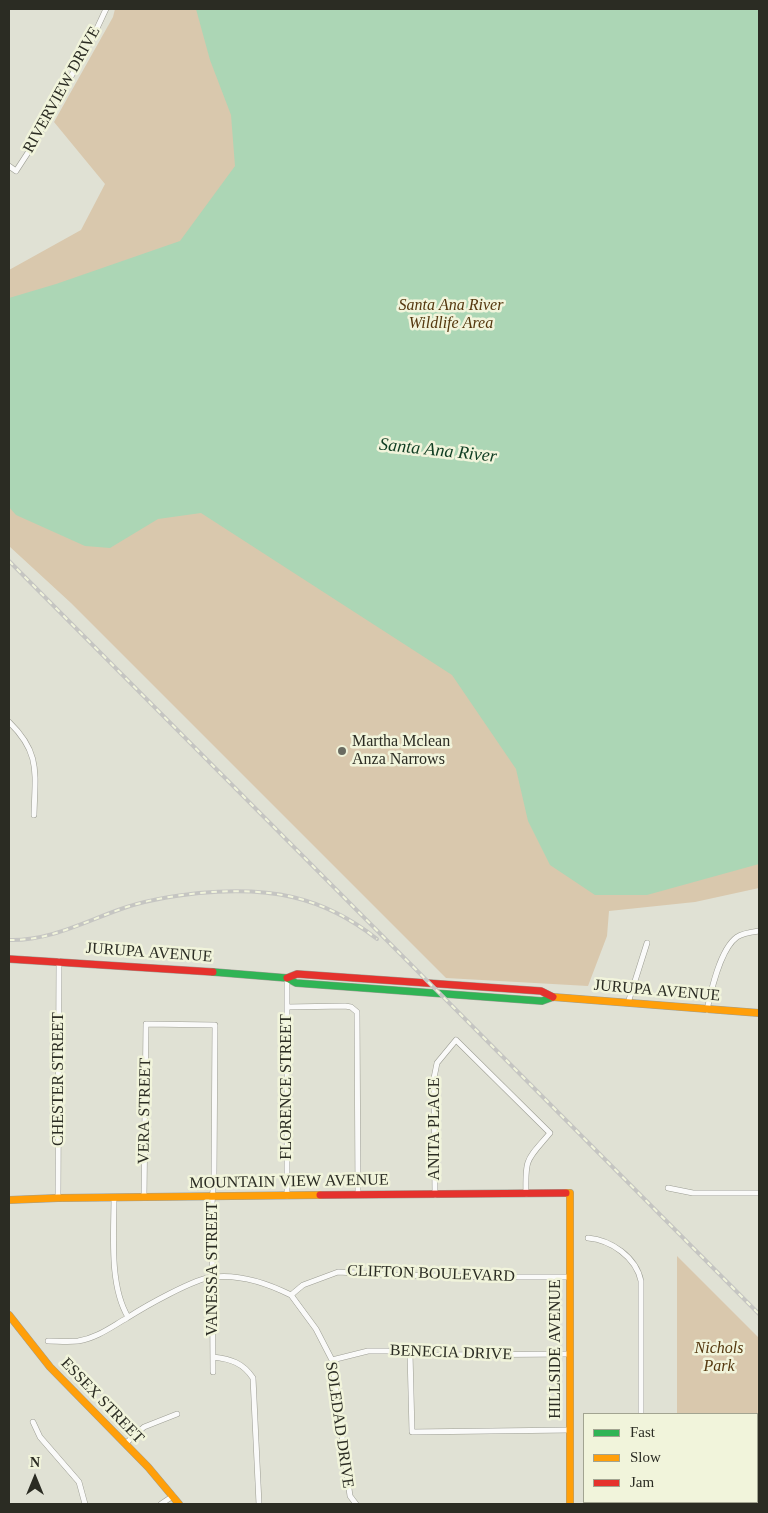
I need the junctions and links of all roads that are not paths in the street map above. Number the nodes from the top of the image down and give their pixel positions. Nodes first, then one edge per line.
1 (106, 9) edge
2 (9, 166) edge
3 (9, 722) edge
4 (34, 815) dead end
5 (759, 931) edge
6 (647, 943) dead end
7 (9, 959) edge
8 (59, 961) junction
9 (287, 978) junction
10 (628, 1003) junction
11 (286, 1007) junction
12 (706, 1010) junction
13 (759, 1013) edge
14 (146, 1024) joint
15 (668, 1188) dead end
16 (759, 1192) edge
17 (570, 1193) joint
18 (358, 1194) junction
19 (435, 1194) junction
20 (526, 1194) junction
21 (287, 1196) junction
22 (114, 1197) junction
23 (144, 1197) junction
24 (213, 1197) junction
25 (58, 1198) junction
26 (9, 1200) edge
27 (588, 1238) dead end
28 (213, 1277) junction
29 (570, 1277) junction
30 (291, 1295) junction
31 (9, 1315) edge
32 (128, 1317) junction
33 (48, 1341) dead end
34 (410, 1353) junction
35 (570, 1354) junction
36 (213, 1357) junction
37 (332, 1360) junction
38 (213, 1372) dead end
39 (641, 1413) edge
40 (177, 1414) dead end
41 (33, 1422) dead end
42 (570, 1430) junction
43 (125, 1444) junction
44 (173, 1496) junction
45 (85, 1504) edge
46 (161, 1504) edge
47 (179, 1504) edge
48 (259, 1504) edge
49 (356, 1504) edge
50 (570, 1504) edge

1 - 2 street, RIVERVIEW DRIVE
3 - 4 street
5 - 12 street
6 - 10 street
7 - 8 street, JURUPA AVENUE
8 - 9 street, JURUPA AVENUE
8 - 25 street, CHESTER STREET
9 - 10 street, JURUPA AVENUE
9 - 11 street, FLORENCE STREET
10 - 12 street, JURUPA AVENUE
11 - 18 street
11 - 21 street, FLORENCE STREET
12 - 13 street, JURUPA AVENUE
14 - 23 street, VERA STREET
14 - 24 street, VANESSA STREET
15 - 16 street
17 - 20 street, MOUNTAIN VIEW AVENUE
17 - 29 street, HILLSIDE AVENUE
18 - 19 street, MOUNTAIN VIEW AVENUE
18 - 21 street, MOUNTAIN VIEW AVENUE
19 - 20 street, MOUNTAIN VIEW AVENUE
19 - 20 street, ANITA PLACE
21 - 24 street, MOUNTAIN VIEW AVENUE
22 - 23 street, MOUNTAIN VIEW AVENUE
22 - 25 street, MOUNTAIN VIEW AVENUE
22 - 32 street
23 - 24 street, MOUNTAIN VIEW AVENUE
24 - 28 street, VANESSA STREET
25 - 26 street, MOUNTAIN VIEW AVENUE
27 - 39 street
28 - 30 street
28 - 32 street
28 - 36 street, VANESSA STREET
29 - 30 street, CLIFTON BOULEVARD
29 - 35 street, HILLSIDE AVENUE
30 - 37 street, SOLEDAD DRIVE
31 - 43 street, ESSEX STREET
32 - 33 street
34 - 35 street, BENECIA DRIVE
34 - 37 street, BENECIA DRIVE
34 - 42 street
35 - 42 street, HILLSIDE AVENUE
36 - 38 street, VANESSA STREET
36 - 48 street
37 - 49 street, SOLEDAD DRIVE
40 - 43 street
41 - 45 street
42 - 50 street, HILLSIDE AVENUE
43 - 44 street, ESSEX STREET
44 - 46 street
44 - 47 street, ESSEX STREET

